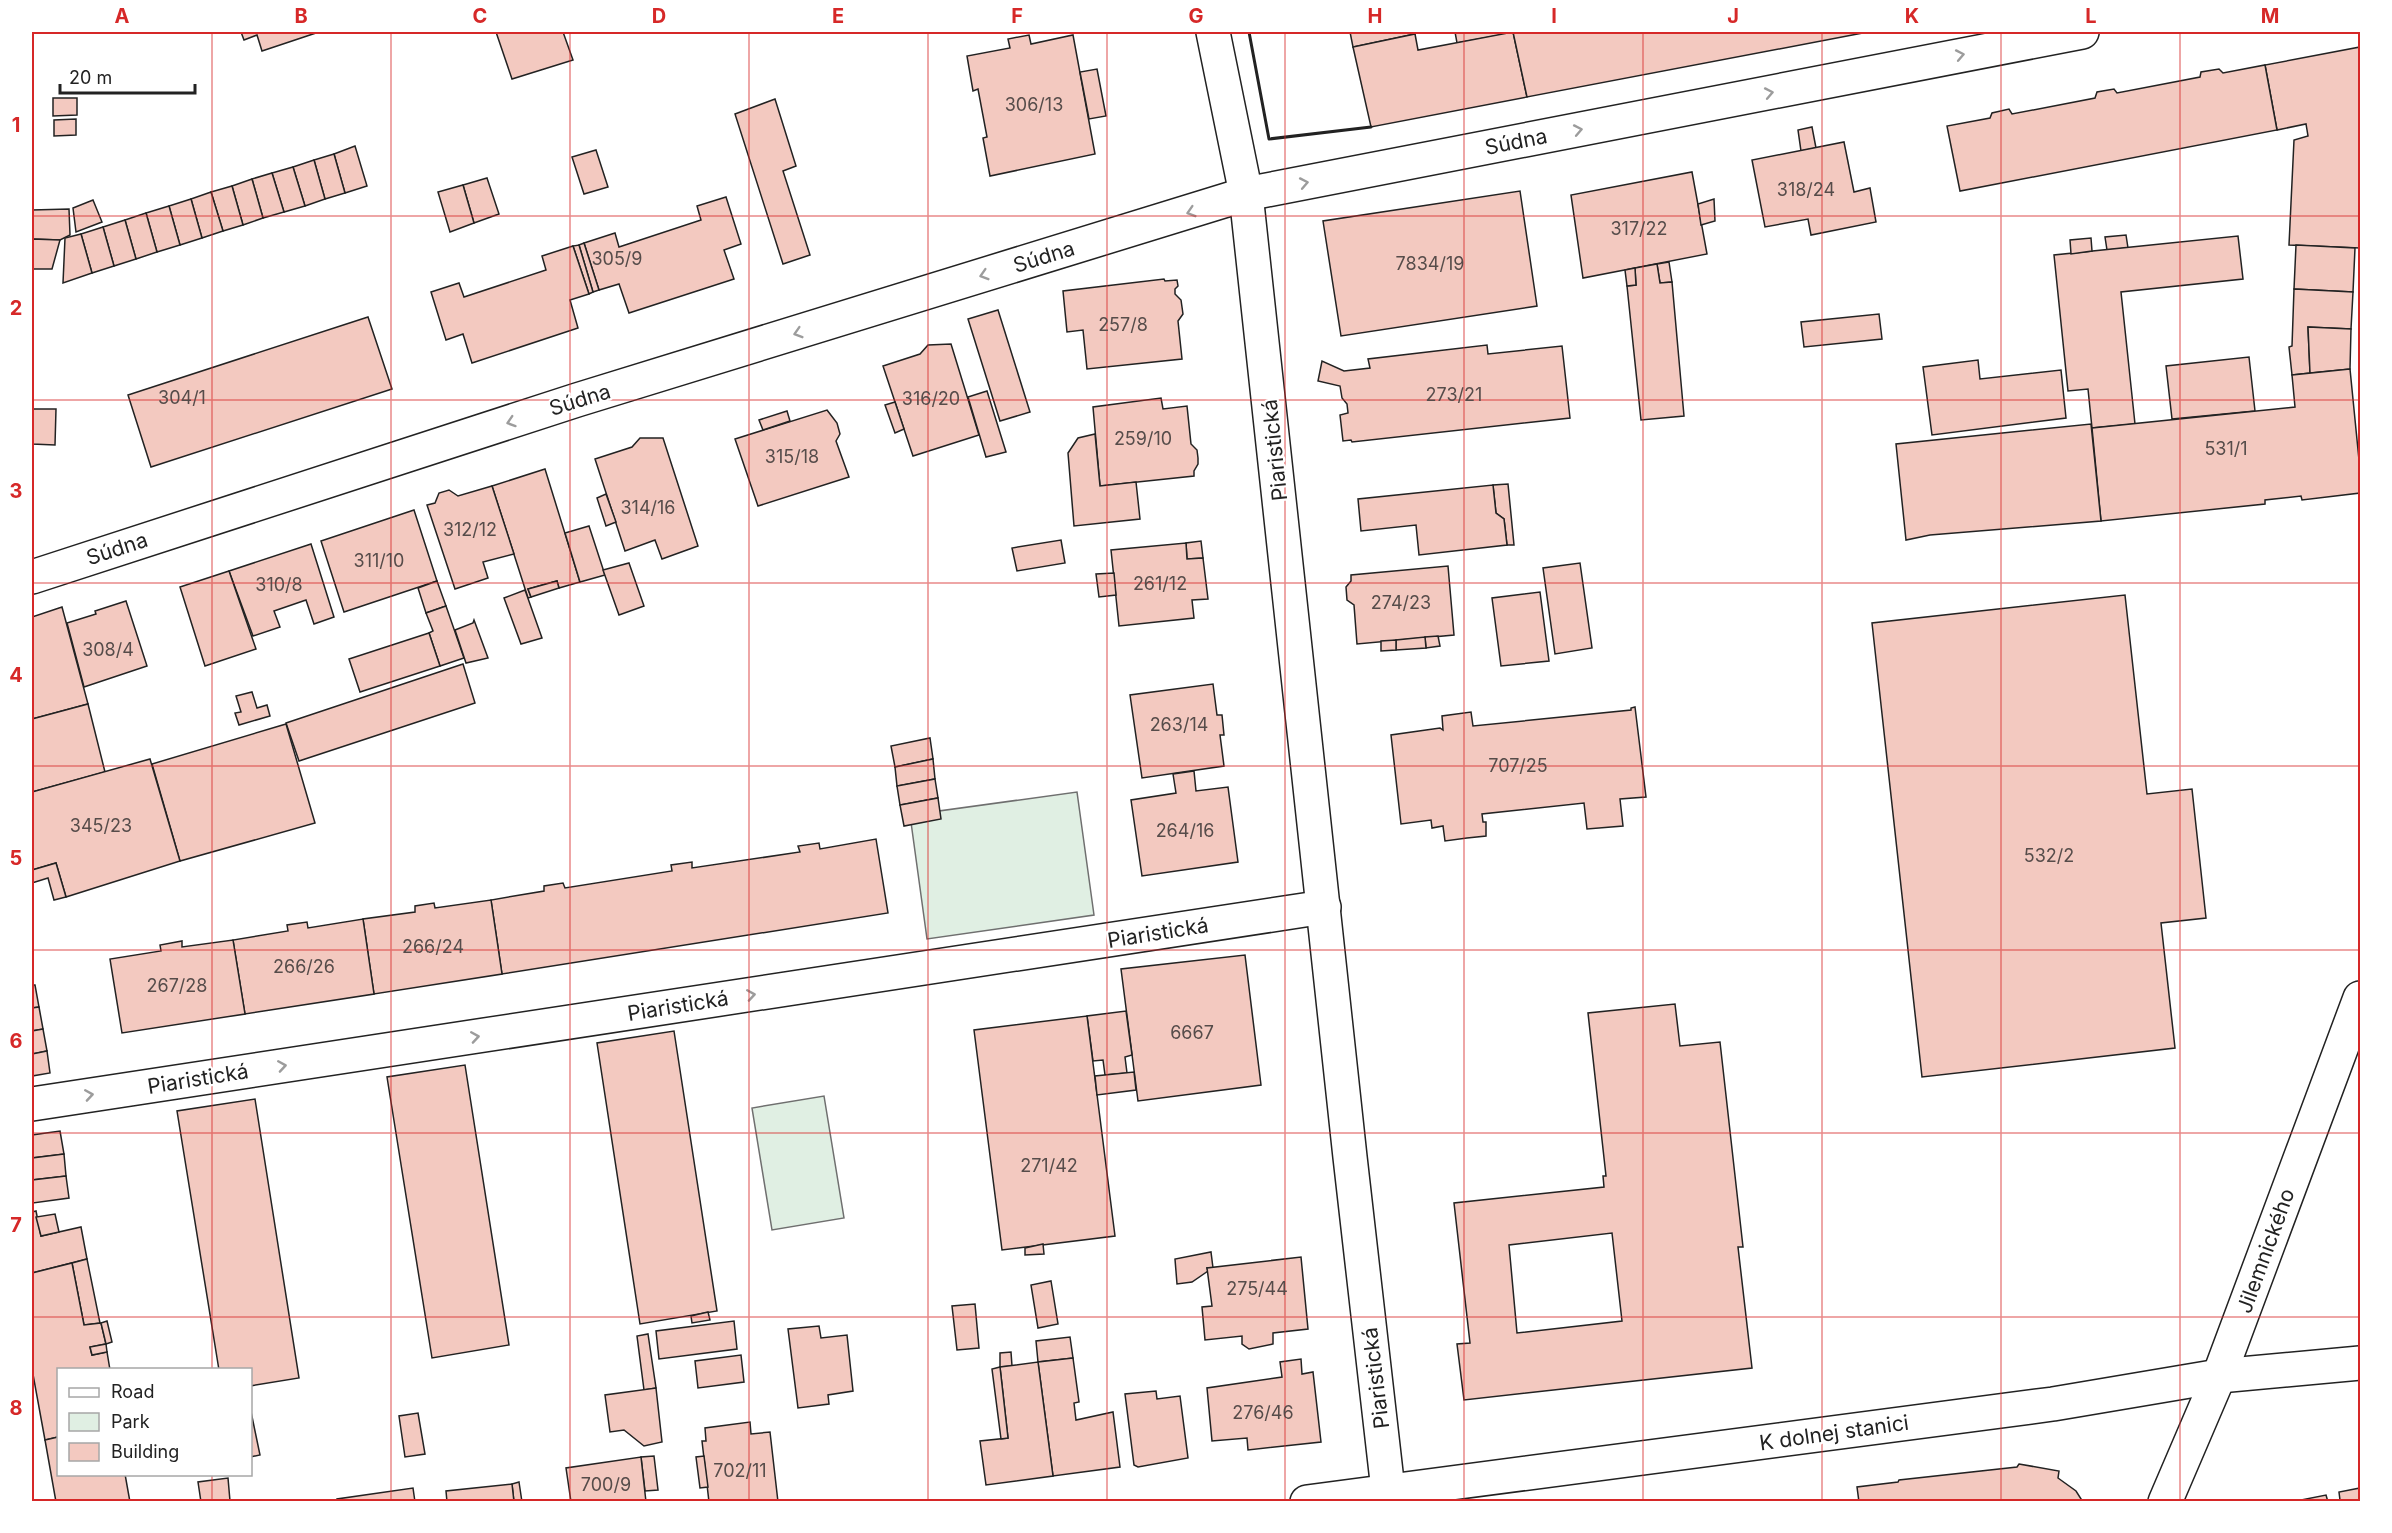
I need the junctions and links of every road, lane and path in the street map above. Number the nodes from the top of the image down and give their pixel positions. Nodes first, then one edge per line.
1 (1212, 32) edge
2 (2082, 32) edge
3 (1246, 194) junction
4 (32, 577) edge
5 (1324, 907) junction
6 (2361, 998) edge
7 (32, 1104) edge
8 (2361, 1363) edge
9 (2219, 1376) junction
10 (1388, 1490) junction
11 (1307, 1502) edge
12 (2165, 1502) edge

1 - 3 street, Piaristická
3 -> 2 street, Súdna
3 -> 4 street, Súdna
3 - 5 street, Piaristická
7 -> 5 street, Piaristická
5 - 10 street, Piaristická
6 - 9 street, Jilemnického
8 - 9 street, K dolnej stanici
9 - 10 street, K dolnej stanici
9 - 12 street, Jilemnického
10 - 11 street, K dolnej stanici

